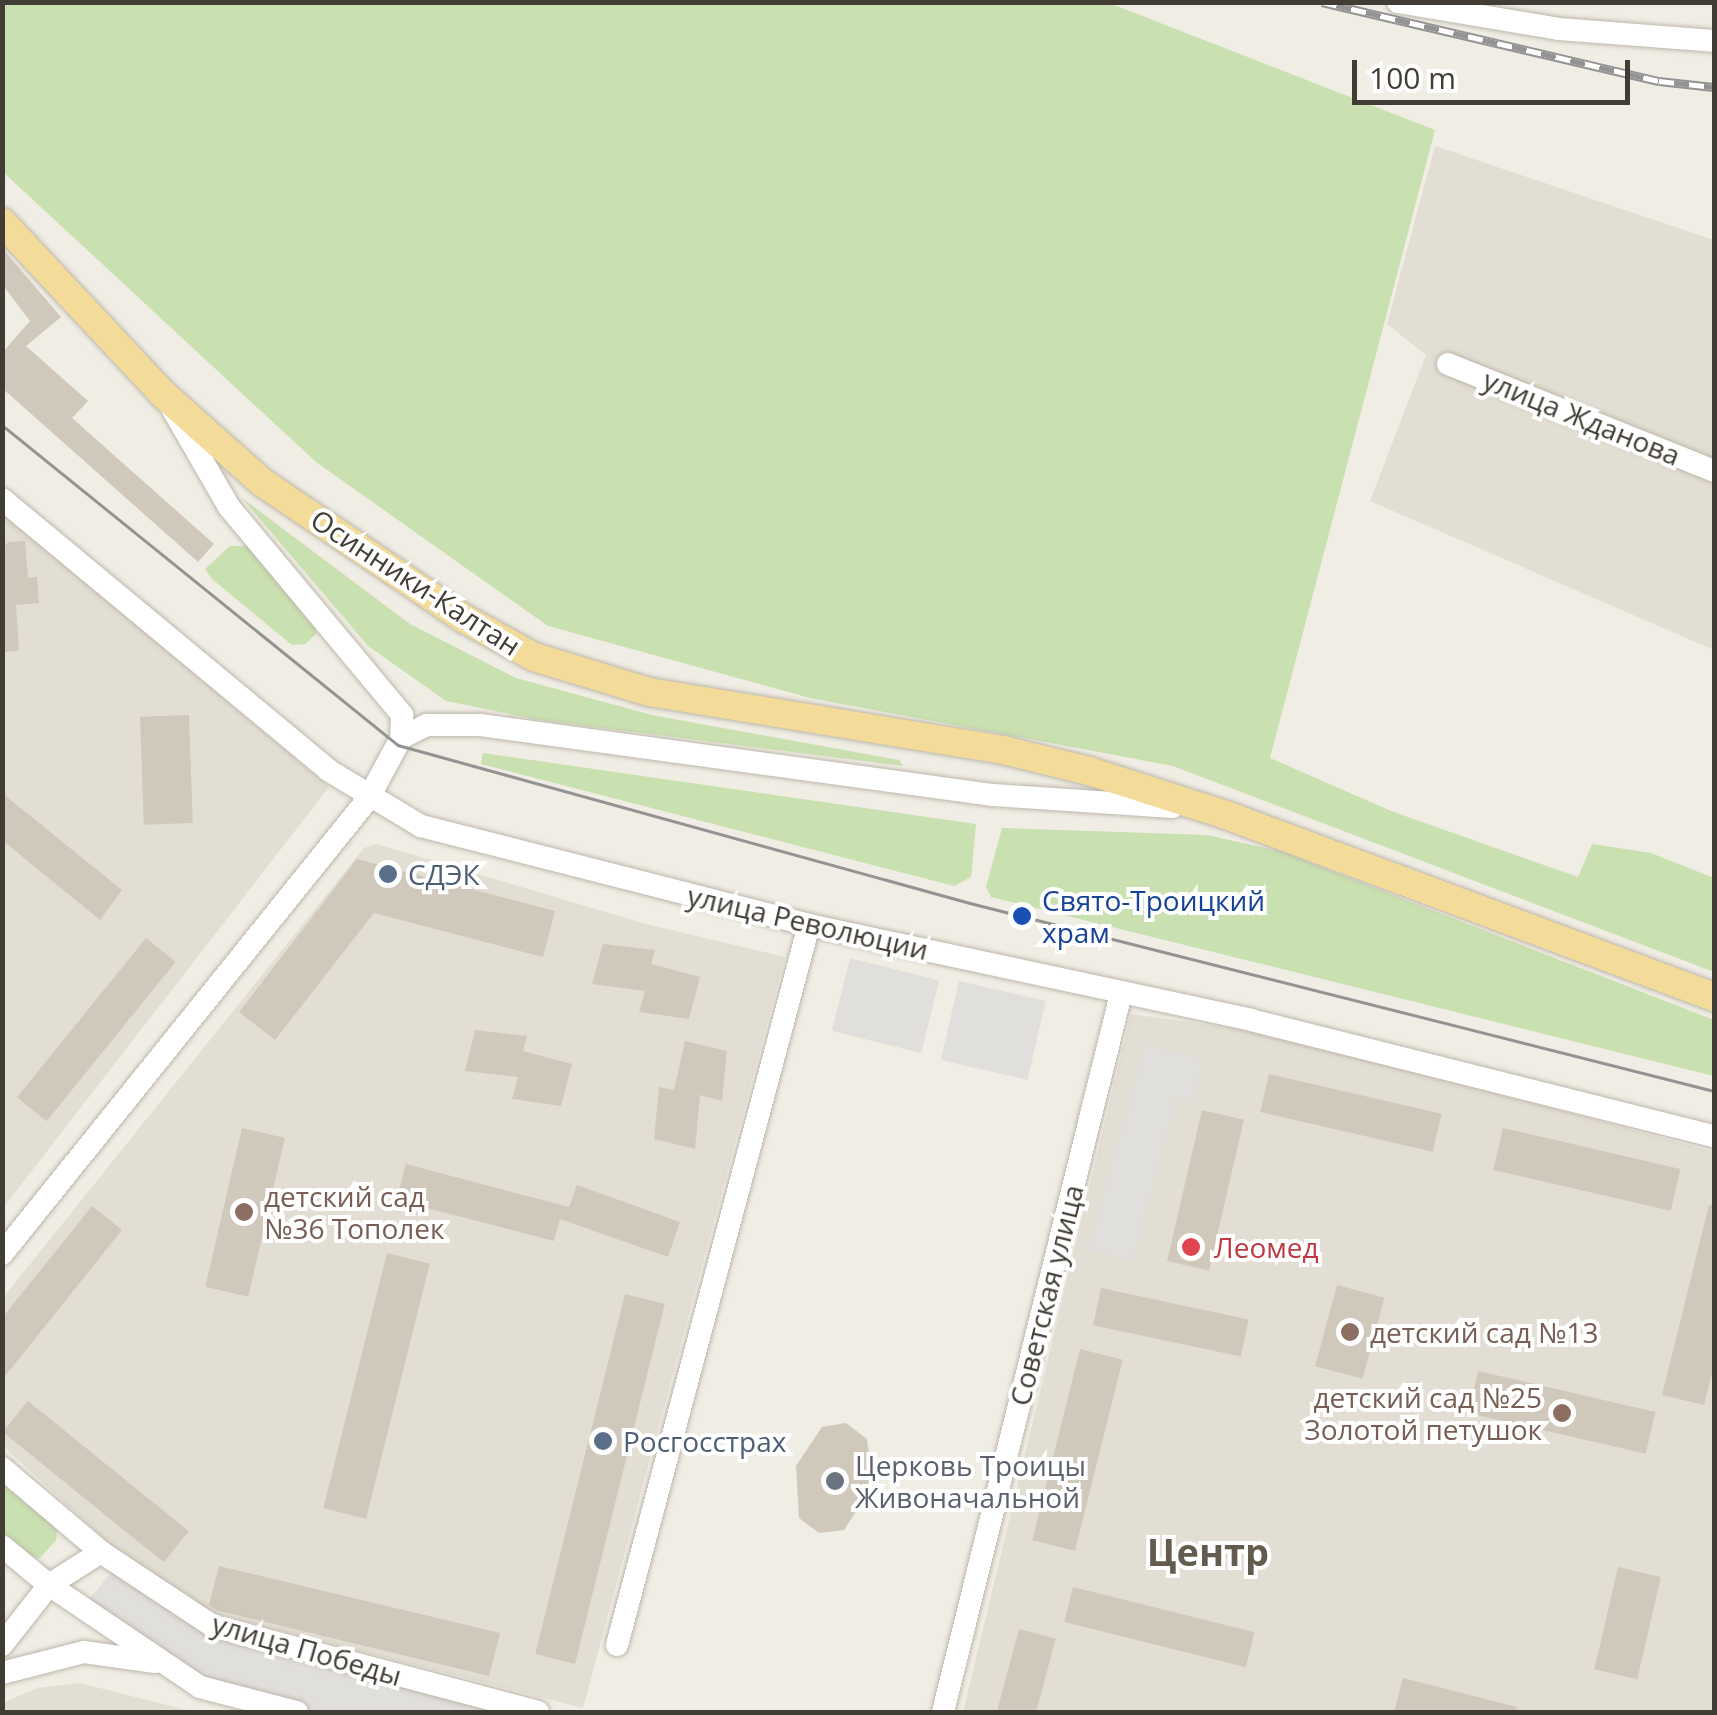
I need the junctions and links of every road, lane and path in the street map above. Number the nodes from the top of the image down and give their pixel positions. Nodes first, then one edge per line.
1 (1398, 2) edge
2 (1714, 41) edge
3 (2, 222) edge
4 (1448, 364) dead end
5 (163, 394) junction
6 (1714, 471) edge
7 (2, 498) edge
8 (401, 738) junction
9 (368, 800) junction
10 (1226, 815) junction
11 (809, 925) junction
12 (1120, 994) junction
13 (1714, 997) edge
14 (1714, 1136) edge
15 (2, 1254) edge
16 (2, 1468) edge
17 (2, 1546) edge
18 (101, 1552) junction
19 (49, 1586) junction
20 (2, 1645) edge
21 (617, 1645) dead end
22 (164, 1664) junction
23 (2, 1673) edge
24 (297, 1712) edge
25 (538, 1712) edge
26 (943, 1712) edge

1 - 2 street
3 - 5 main road, Осинники-Калтан
4 - 6 street, улица Жданова
5 - 8 street
5 - 10 main road, Осинники-Калтан
7 - 9 street, улица Революции
8 - 9 street
8 - 10 street
9 - 11 street, улица Революции
9 - 15 street
10 - 13 main road, Осинники-Калтан
11 - 12 street, улица Революции
11 - 21 street
12 - 14 street, улица Революции
12 - 26 street, Советская улица
16 - 18 street, улица Победы
17 - 19 street
18 - 19 street
18 - 25 street, улица Победы
19 - 20 street
19 - 22 street
22 - 23 street
22 - 24 street

